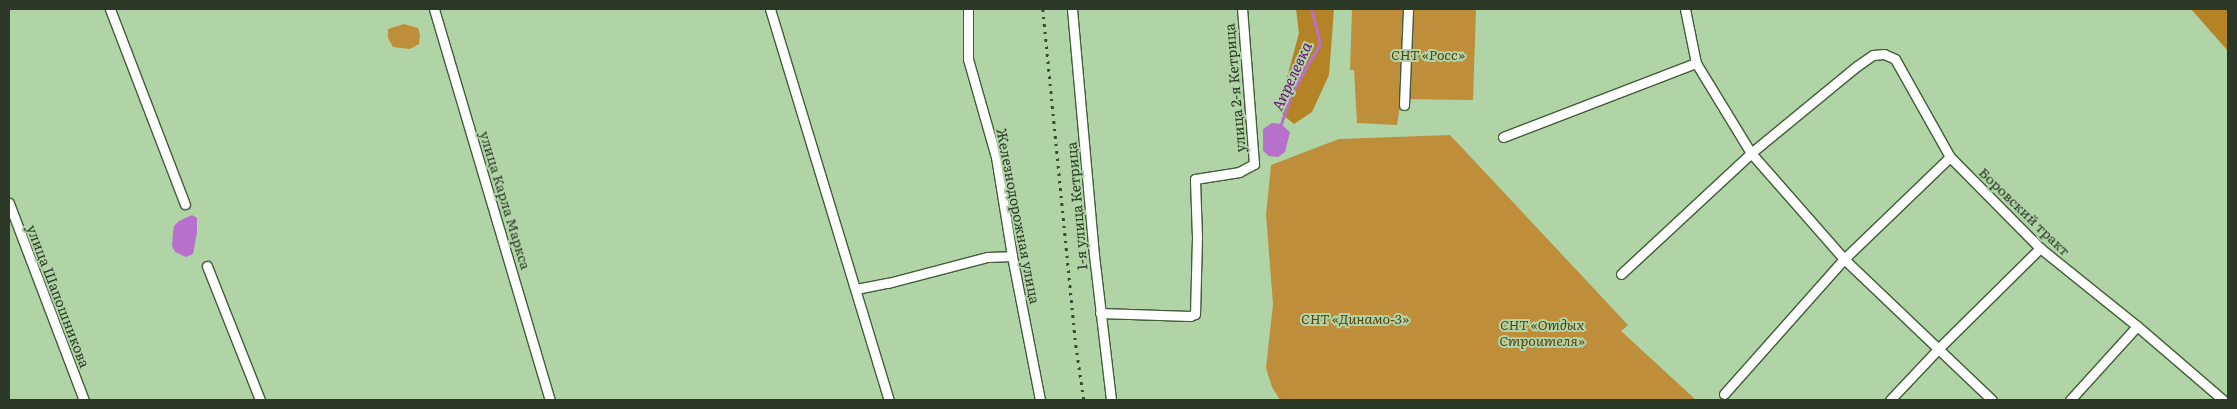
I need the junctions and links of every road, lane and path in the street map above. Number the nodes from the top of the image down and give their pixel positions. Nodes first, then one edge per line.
1 (110, 9) edge
2 (434, 9) edge
3 (770, 9) edge
4 (968, 9) edge
5 (1072, 9) edge
6 (1242, 9) edge
7 (1408, 9) edge
8 (1685, 9) edge
9 (1696, 63) junction
10 (1404, 105) dead end
11 (1504, 138) dead end
12 (1751, 153) junction
13 (1950, 157) junction
14 (9, 202) edge
15 (185, 204) dead end
16 (2040, 248) junction
17 (1012, 256) junction
18 (1844, 259) junction
19 (206, 266) dead end
20 (1621, 274) dead end
21 (856, 289) junction
22 (1100, 313) junction
23 (2137, 326) junction
24 (1938, 349) junction
25 (1724, 394) dead end
26 (84, 400) edge
27 (260, 400) edge
28 (550, 400) edge
29 (889, 400) edge
30 (1040, 400) edge
31 (1111, 400) edge
32 (1890, 400) edge
33 (1992, 400) edge
34 (2070, 400) edge
35 (2223, 400) edge

1 - 15 street
2 - 28 street, улица Карла Маркса
3 - 21 street
4 - 17 street, Железнодорожная улица
5 - 22 street, 1-я улица Кетрица
6 - 22 street, улица 2-я Кетрица
7 - 10 street
8 - 9 street
9 - 11 street
9 - 12 street
12 - 13 street, Боровский тракт
12 - 18 street
12 - 20 street
13 - 16 street, Боровский тракт
13 - 18 street
14 - 26 street, улица Шапошникова
16 - 23 street, Боровский тракт
16 - 24 street
17 - 21 street
17 - 30 street, Железнодорожная улица
18 - 24 street
18 - 25 street
19 - 27 street
21 - 29 street
22 - 31 street, 1-я улица Кетрица
23 - 34 street
23 - 35 street, Боровский тракт
24 - 32 street
24 - 33 street

